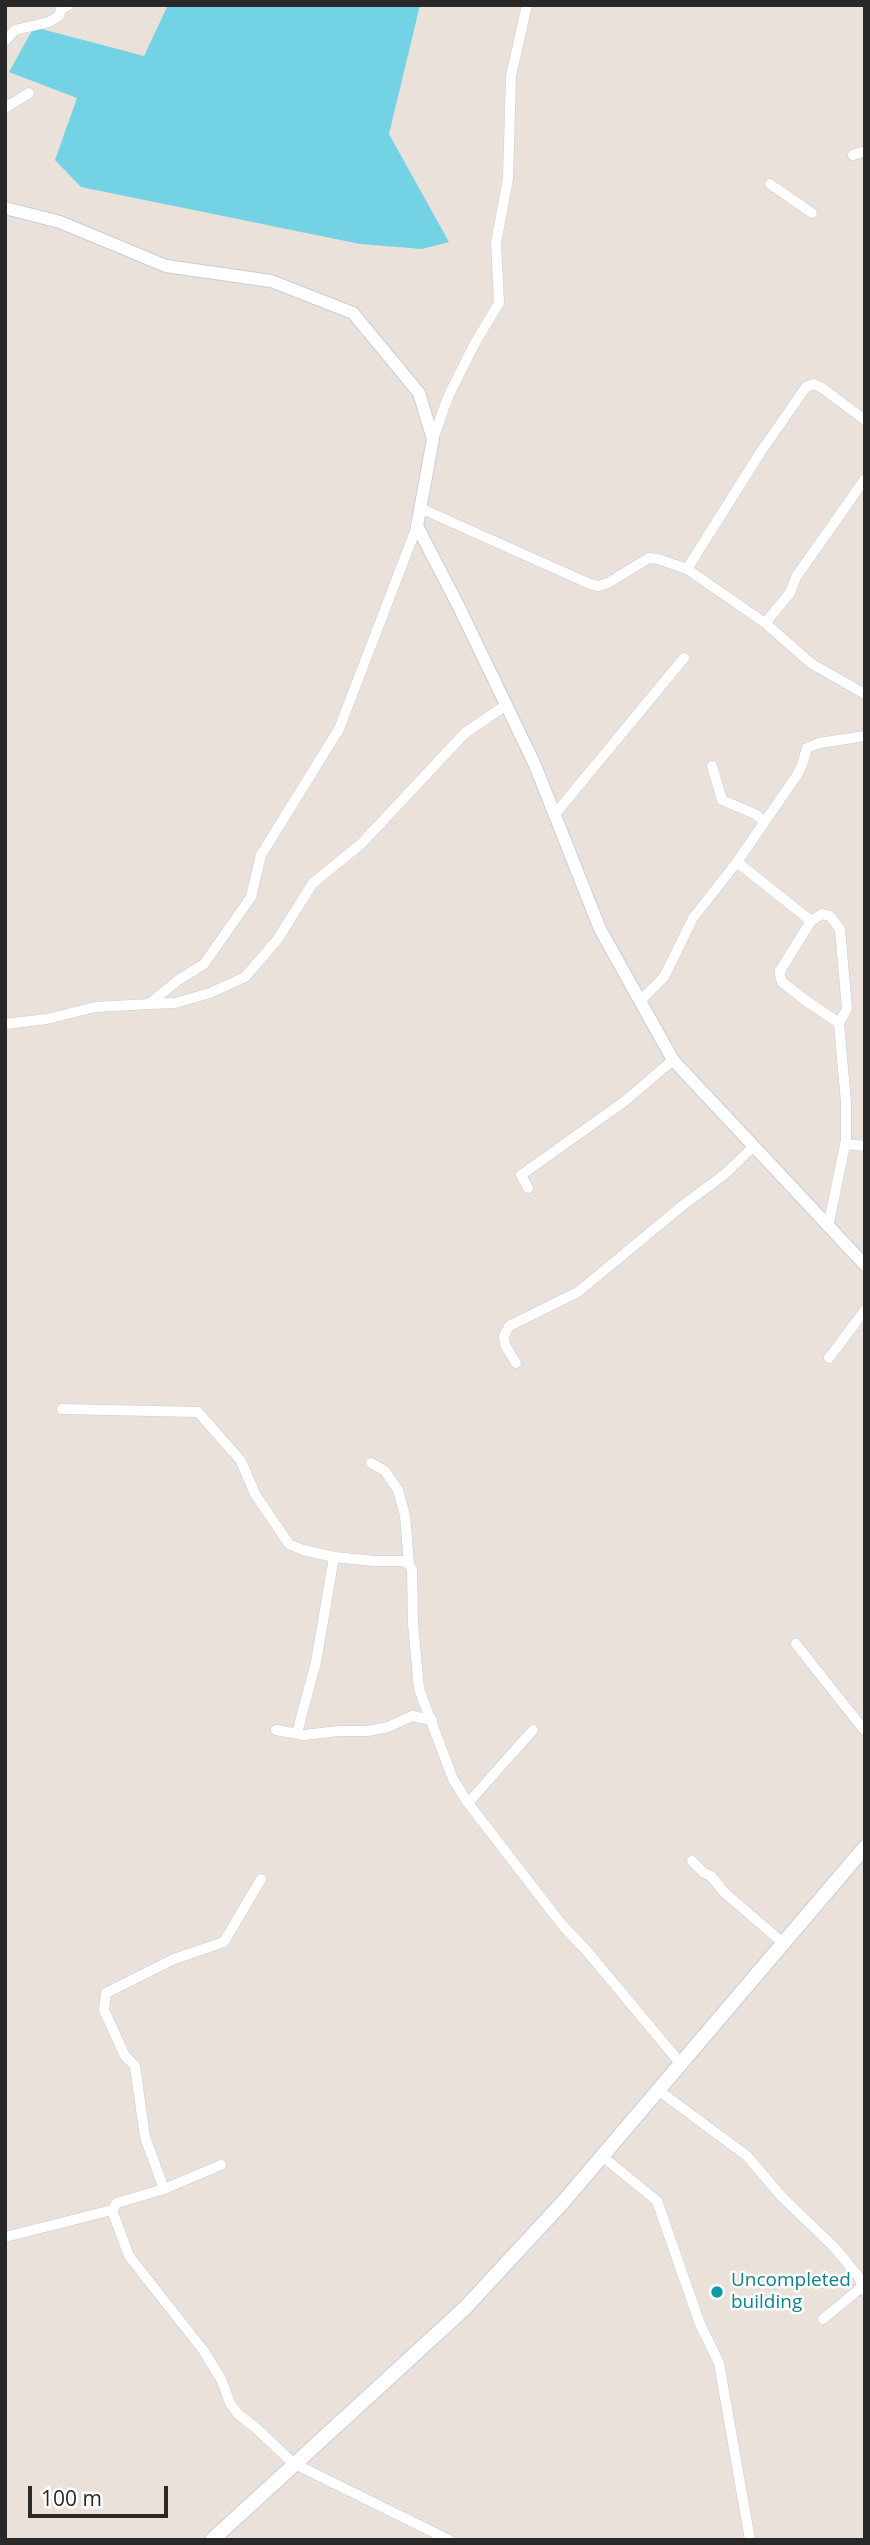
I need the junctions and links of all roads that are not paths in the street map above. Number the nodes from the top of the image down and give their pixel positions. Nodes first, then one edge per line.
1 (69, 5) edge
2 (527, 5) edge
3 (5, 41) edge
4 (29, 93) dead end
5 (5, 108) edge
6 (865, 152) edge
7 (853, 155) dead end
8 (770, 184) dead end
9 (5, 208) edge
10 (812, 213) dead end
11 (865, 420) edge
12 (433, 439) junction
13 (865, 479) edge
14 (422, 509) junction
15 (417, 526) junction
16 (687, 569) junction
17 (765, 623) junction
18 (684, 658) dead end
19 (865, 694) edge
20 (506, 705) junction
21 (865, 736) edge
22 (712, 766) dead end
23 (555, 814) junction
24 (764, 821) junction
25 (737, 862) junction
26 (811, 921) junction
27 (640, 1000) junction
28 (149, 1004) junction
29 (839, 1023) junction
30 (5, 1024) edge
31 (673, 1060) junction
32 (845, 1144) junction
33 (865, 1146) edge
34 (753, 1147) junction
35 (528, 1188) dead end
36 (828, 1227) junction
37 (865, 1265) edge
38 (865, 1310) edge
39 (829, 1358) dead end
40 (516, 1363) dead end
41 (62, 1409) dead end
42 (371, 1463) dead end
43 (334, 1557) junction
44 (408, 1563) junction
45 (796, 1644) dead end
46 (432, 1720) junction
47 (276, 1730) dead end
48 (533, 1730) dead end
49 (865, 1731) edge
50 (296, 1733) junction
51 (468, 1803) junction
52 (865, 1847) edge
53 (692, 1861) dead end
54 (261, 1878) dead end
55 (783, 1943) junction
56 (681, 2064) junction
57 (658, 2090) junction
58 (602, 2156) junction
59 (221, 2165) dead end
60 (164, 2189) junction
61 (112, 2210) junction
62 (5, 2237) edge
63 (864, 2289) edge
64 (822, 2319) dead end
65 (293, 2463) junction
66 (212, 2540) edge
67 (449, 2540) edge
68 (750, 2540) edge

1 - 3 street
2 - 12 street
4 - 5 street
6 - 7 street
8 - 10 street
9 - 12 street
11 - 16 street
12 - 14 street
13 - 17 street
14 - 15 street
14 - 16 street
15 - 20 street
15 - 28 street
16 - 17 street
17 - 19 street
18 - 23 street
20 - 23 street
20 - 28 street
21 - 24 street
22 - 24 street
23 - 27 street
24 - 25 street
25 - 26 street
25 - 27 street
26 - 29 street
26 - 29 street
27 - 31 street
28 - 30 street
29 - 32 street
31 - 34 street
31 - 35 street
32 - 33 street
32 - 36 street
34 - 36 street
34 - 40 street
36 - 37 street
38 - 39 street
41 - 43 street
42 - 44 street
43 - 44 street
43 - 50 street
44 - 46 street
45 - 49 street
46 - 50 street
46 - 51 street
47 - 50 street
48 - 51 street
51 - 56 street
52 - 55 main road
53 - 55 street
54 - 60 street
55 - 56 main road
56 - 57 main road
57 - 58 main road
57 - 63 street
58 - 65 main road
58 - 68 street
59 - 60 street
60 - 61 street
61 - 62 street
61 - 65 street
63 - 64 street
65 - 66 main road
65 - 67 street

